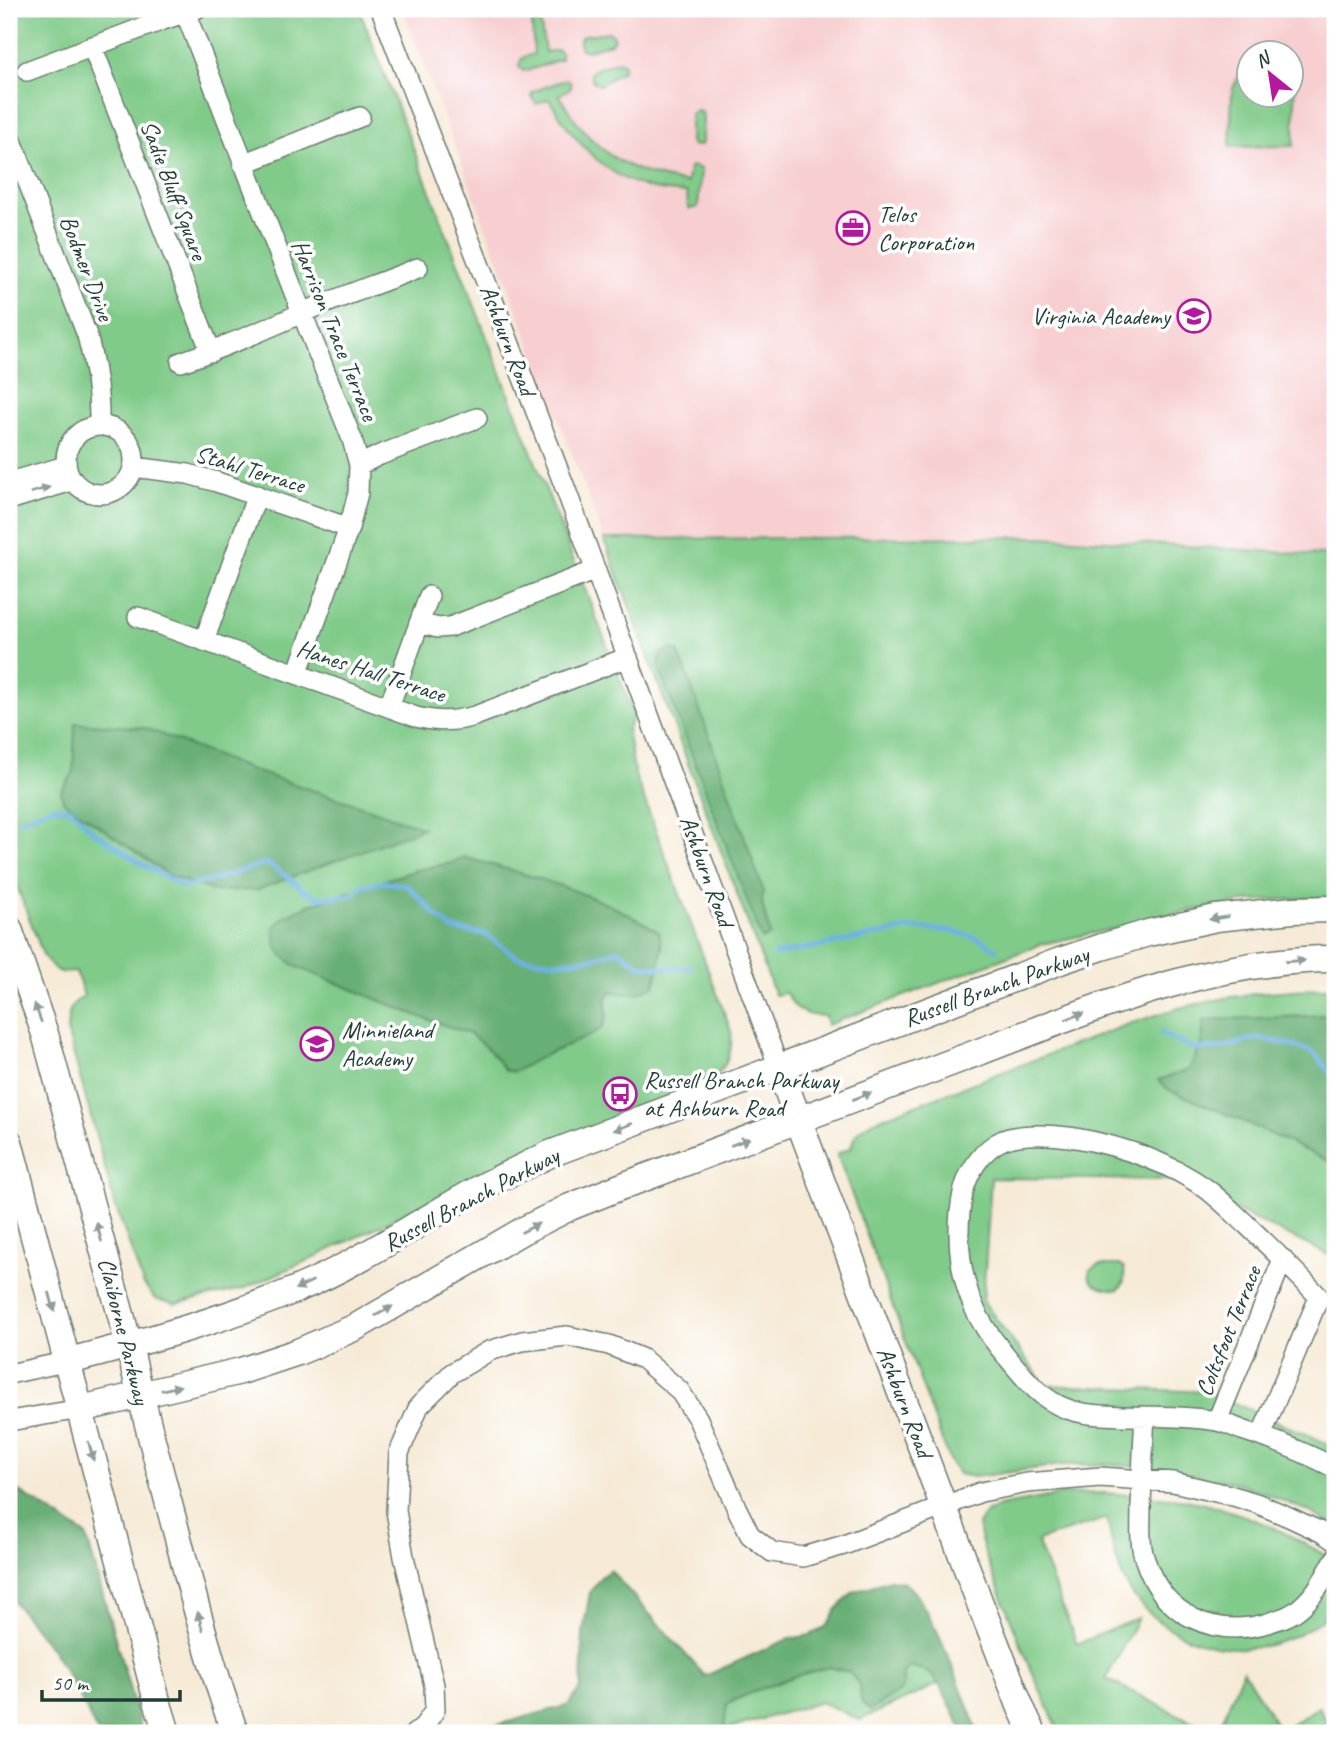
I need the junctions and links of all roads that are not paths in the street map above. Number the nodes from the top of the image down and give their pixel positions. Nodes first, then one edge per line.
1 (381, 9) edge
2 (188, 10) edge
3 (92, 46) junction
4 (27, 71) dead end
5 (360, 117) dead end
6 (9, 133) edge
7 (243, 164) junction
8 (418, 268) dead end
9 (302, 313) junction
10 (211, 352) junction
11 (181, 362) dead end
12 (477, 418) dead end
13 (99, 426) junction
14 (359, 465) junction
15 (134, 467) junction
16 (69, 473) junction
17 (9, 482) edge
18 (257, 495) junction
19 (9, 500) edge
20 (349, 528) junction
21 (596, 570) junction
22 (429, 596) dead end
23 (138, 617) dead end
24 (419, 623) junction
25 (204, 641) junction
26 (628, 657) junction
27 (297, 674) junction
28 (389, 707) junction
29 (1335, 909) edge
30 (9, 929) edge
31 (1335, 959) edge
32 (779, 1068) junction
33 (798, 1121) junction
34 (9, 1142) edge
35 (1283, 1259) junction
36 (129, 1345) junction
37 (69, 1361) junction
38 (9, 1374) edge
39 (140, 1395) junction
40 (81, 1409) junction
41 (1145, 1416) junction
42 (9, 1421) edge
43 (1217, 1421) junction
44 (1261, 1436) junction
45 (1335, 1468) edge
46 (1142, 1480) junction
47 (945, 1507) junction
48 (1335, 1541) edge
49 (1335, 1559) edge
50 (167, 1733) edge
51 (235, 1733) edge
52 (415, 1733) edge
53 (1033, 1733) edge

1 - 21 street, Ashburn Road
2 - 3 street
2 - 7 street, Harrison Trace Terrace
3 - 4 street
3 - 10 street, Sadie Bluff Square
5 - 7 street
6 - 13 street, Bodmer Drive
7 - 9 street, Harrison Trace Terrace
8 - 9 street
9 - 10 street
9 - 14 street, Harrison Trace Terrace
10 - 11 street
12 - 14 street
13 - 15 street
13 - 16 street
14 - 20 street, Harrison Trace Terrace
15 - 16 street
15 - 18 street, Stahl Terrace
16 - 17 street
19 -> 16 street
18 - 20 street, Stahl Terrace
18 - 25 street
20 - 27 street, Harrison Trace Terrace
21 - 24 street
21 - 26 street, Ashburn Road
22 - 24 street
23 - 25 street, Hanes Hall Terrace
24 - 28 street
25 - 27 street, Hanes Hall Terrace
26 - 28 street, Hanes Hall Terrace
26 - 32 street, Ashburn Road
27 - 28 street, Hanes Hall Terrace
29 -> 32 main road, Russell Branch Parkway
36 -> 30 main road, Claiborne Parkway
33 -> 31 main road
32 - 33 main road, Ashburn Road
32 -> 36 main road, Russell Branch Parkway
39 -> 33 main road
33 - 47 main road, Ashburn Road
34 -> 37 main road
35 - 41 street, Coltsfoot Terrace
35 - 43 street, Coltsfoot Terrace
35 - 44 street, Coltsfoot Terrace
36 - 37 main road, Russell Branch Parkway
36 - 39 main road, Claiborne Parkway
37 - 38 street, Russell Branch Parkway
37 - 40 main road
39 - 40 main road
51 -> 39 main road, Claiborne Parkway
40 - 42 street
40 -> 50 main road
41 - 43 street, Coltsfoot Terrace
41 - 46 street
43 - 44 street, Coltsfoot Terrace
44 - 45 street, Coltsfoot Terrace
46 - 47 street
46 - 48 street
46 - 49 street
47 - 52 street
47 - 53 main road, Ashburn Road

